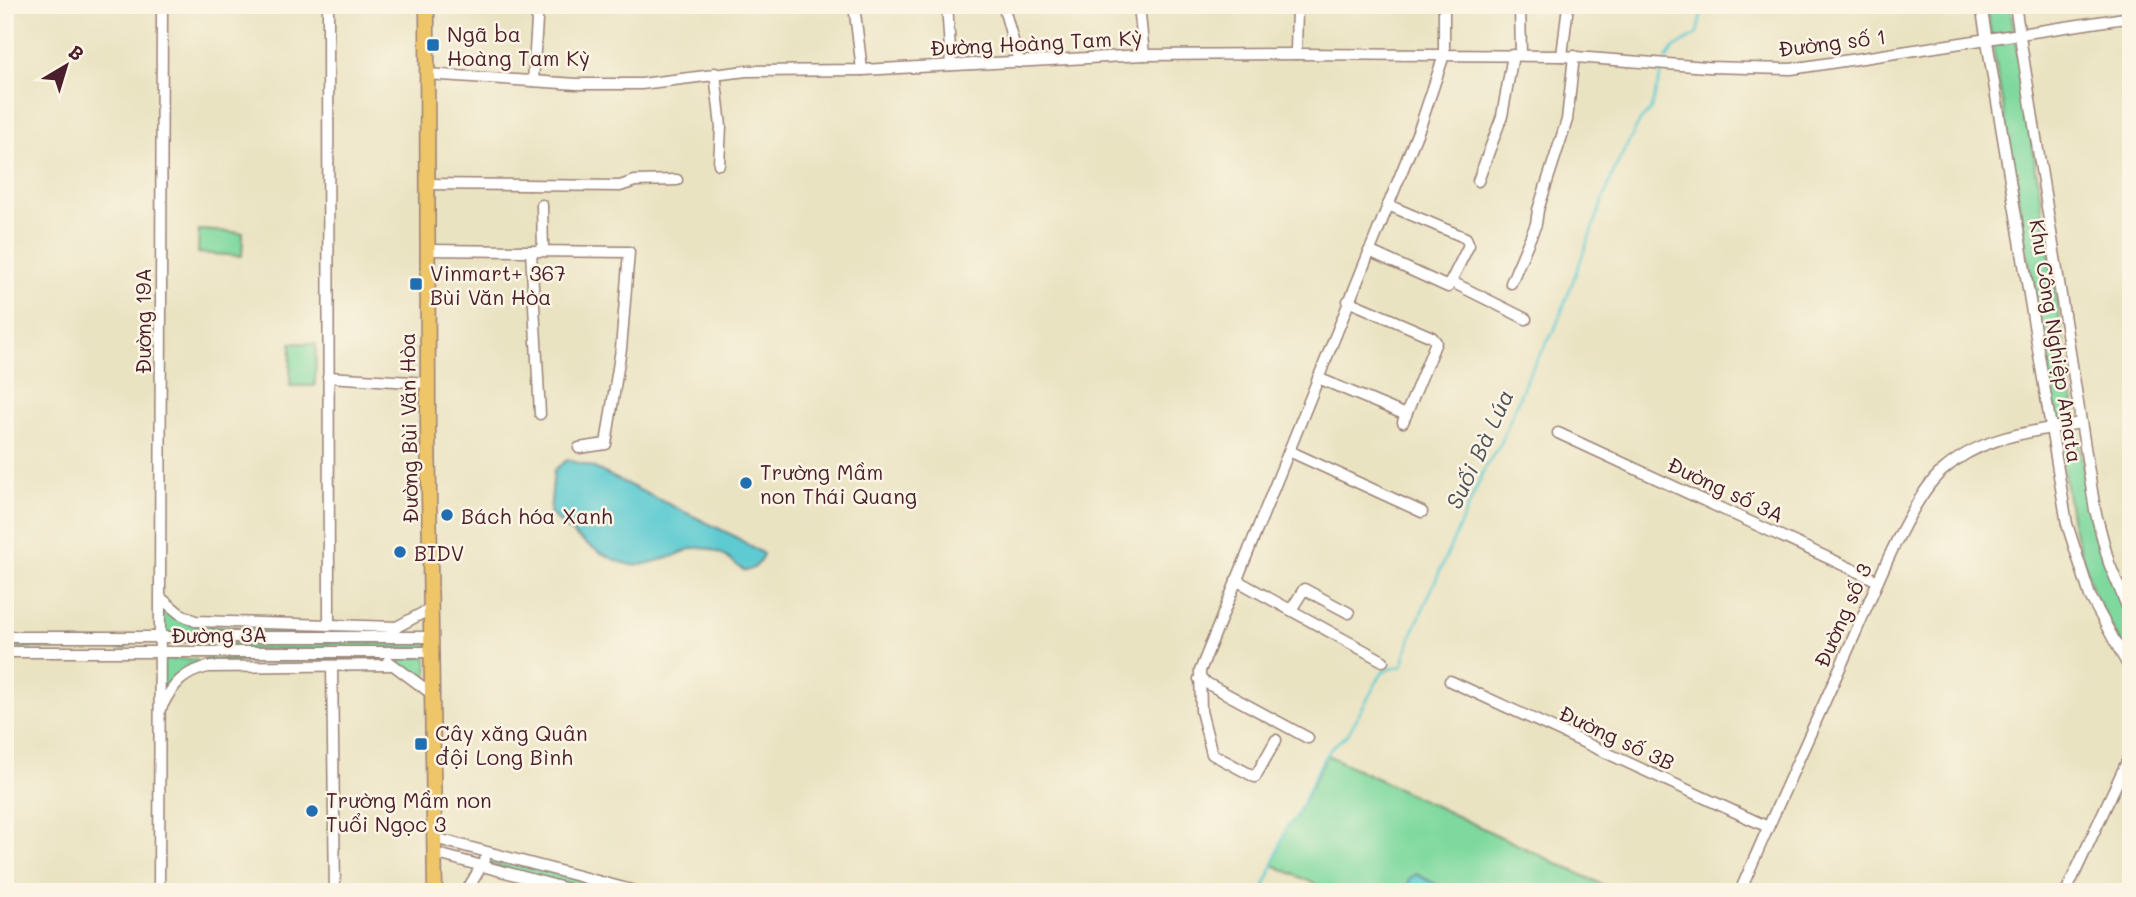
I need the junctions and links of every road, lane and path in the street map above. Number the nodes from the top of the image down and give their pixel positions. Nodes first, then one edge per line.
1 (162, 5) edge
2 (328, 5) edge
3 (427, 5) edge
4 (538, 5) edge
5 (854, 5) edge
6 (947, 5) edge
7 (1003, 5) edge
8 (1139, 5) edge
9 (1297, 5) edge
10 (1444, 5) edge
11 (1520, 5) edge
12 (1568, 5) edge
13 (1981, 5) edge
14 (2015, 5) edge
15 (2131, 17) edge
16 (2019, 33) junction
17 (1987, 40) junction
18 (1296, 54) junction
19 (1144, 55) junction
20 (1444, 55) junction
21 (1517, 55) junction
22 (1562, 56) junction
23 (1574, 56) junction
24 (1019, 62) junction
25 (1649, 62) joint
26 (951, 65) junction
27 (862, 70) junction
28 (715, 73) junction
29 (426, 74) junction
30 (534, 81) junction
31 (719, 163) dead end
32 (677, 180) dead end
33 (1478, 181) dead end
34 (428, 184) junction
35 (542, 205) dead end
36 (1388, 205) junction
37 (428, 250) junction
38 (543, 250) junction
39 (531, 251) junction
40 (1369, 251) junction
41 (1452, 282) junction
42 (1511, 283) dead end
43 (1348, 301) junction
44 (1526, 319) dead end
45 (328, 377) junction
46 (1318, 378) junction
47 (428, 383) junction
48 (540, 414) dead end
49 (2080, 423) junction
50 (2052, 428) junction
51 (1558, 433) dead end
52 (579, 448) dead end
53 (1289, 451) junction
54 (1422, 512) dead end
55 (1236, 580) junction
56 (1878, 581) junction
57 (161, 598) junction
58 (432, 608) junction
59 (1291, 610) junction
60 (1349, 613) dead end
61 (2131, 616) edge
62 (210, 622) junction
63 (329, 626) junction
64 (397, 627) junction
65 (5, 637) edge
66 (161, 638) junction
67 (193, 638) junction
68 (376, 639) junction
69 (432, 645) junction
70 (5, 652) edge
71 (377, 653) junction
72 (162, 654) junction
73 (193, 654) junction
74 (1383, 661) dead end
75 (392, 665) junction
76 (332, 666) junction
77 (208, 667) junction
78 (2131, 671) edge
79 (1199, 679) junction
80 (1450, 681) dead end
81 (432, 694) junction
82 (160, 711) junction
83 (1308, 738) dead end
84 (1276, 740) dead end
85 (2131, 753) edge
86 (1768, 827) junction
87 (434, 838) junction
88 (487, 851) junction
89 (434, 853) junction
90 (484, 866) junction
91 (159, 892) edge
92 (335, 892) edge
93 (436, 892) edge
94 (466, 892) edge
95 (579, 892) edge
96 (639, 892) edge
97 (1740, 892) edge
98 (2066, 892) edge

1 - 57 street, Đường 19A
2 - 45 street
3 - 29 main road, Đường Bùi Văn Hòa
4 - 30 street
5 - 27 street
6 - 26 street
7 - 24 street
8 - 19 street
9 - 18 street
10 - 20 street
11 - 21 street
12 - 22 street
13 - 17 street, Khu Công Nghiệp Amata
14 - 16 street, Khu Công Nghiệp Amata
15 - 16 street, Đường số 1
16 - 17 street, Đường số 1
16 - 49 street, Khu Công Nghiệp Amata
17 - 25 street, Đường số 1
17 - 50 street, Khu Công Nghiệp Amata
18 - 19 street, Đường Hoàng Tam Kỳ
18 - 20 street, Đường Hoàng Tam Kỳ
19 - 24 street, Đường Hoàng Tam Kỳ
20 - 21 street, Đường Hoàng Tam Kỳ
20 - 36 street
21 - 22 street, Đường Hoàng Tam Kỳ
21 - 33 street
22 - 23 street, Đường Hoàng Tam Kỳ
23 - 25 street, Đường Hoàng Tam Kỳ
23 - 42 street
24 - 26 street, Đường Hoàng Tam Kỳ
26 - 27 street, Đường Hoàng Tam Kỳ
27 - 28 street, Đường Hoàng Tam Kỳ
28 - 30 street, Đường Hoàng Tam Kỳ
28 - 31 street
29 - 30 street, Đường Hoàng Tam Kỳ
29 - 34 main road, Đường Bùi Văn Hòa
32 - 34 street
34 - 37 main road, Đường Bùi Văn Hòa
35 - 38 street
36 - 40 street
36 - 41 street
37 - 39 street
37 - 47 main road, Đường Bùi Văn Hòa
38 - 39 street
38 - 52 street
39 - 48 street
40 - 41 street
40 - 43 street
41 - 44 street
43 - 46 street
43 - 46 street
45 - 47 street
45 - 63 street
46 - 53 street
47 - 58 main road, Đường Bùi Văn Hòa
49 - 50 street, Đường số 3
49 - 61 street, Khu Công Nghiệp Amata
50 - 56 street, Đường số 3
50 - 78 street, Khu Công Nghiệp Amata
51 - 56 street, Đường số 3A
53 - 54 street
53 - 55 street
55 - 59 street
55 - 79 street
56 - 86 street, Đường số 3
57 - 62 street, Đường 3A
57 - 66 street, Đường 19A
58 - 64 street, Đường 3A
58 - 69 main road, Đường Bùi Văn Hòa
59 - 60 street
59 - 74 street
62 - 63 street, Đường 3A
62 - 67 street
63 - 64 street, Đường 3A
64 - 68 street
65 - 66 street, Đường 3A
66 - 67 street, Đường 3A
66 - 72 street, Đường 19A
67 - 68 street, Đường 3A
67 - 73 street
68 - 69 street, Đường 3A
69 - 71 street, Đường 3A
69 - 81 main road, Đường Bùi Văn Hòa
70 - 72 street, Đường 3A
71 - 73 street, Đường 3A
71 - 75 street
72 - 73 street, Đường 3A
72 - 82 street
73 - 77 street
75 - 76 street, Đường 3A
75 - 81 street
76 - 77 street, Đường 3A
76 - 92 street
77 - 82 street, Đường 3A
79 - 83 street
79 - 84 street
80 - 86 street, Đường số 3B
81 - 87 main road, Đường Bùi Văn Hòa
82 - 91 street
85 - 98 street
86 - 97 street, Đường số 3
87 - 88 street
87 - 89 main road, Đường Bùi Văn Hòa
88 - 90 street
88 - 96 street
89 - 90 street
89 - 93 main road, Đường Bùi Văn Hòa
90 - 94 street
90 - 95 street

